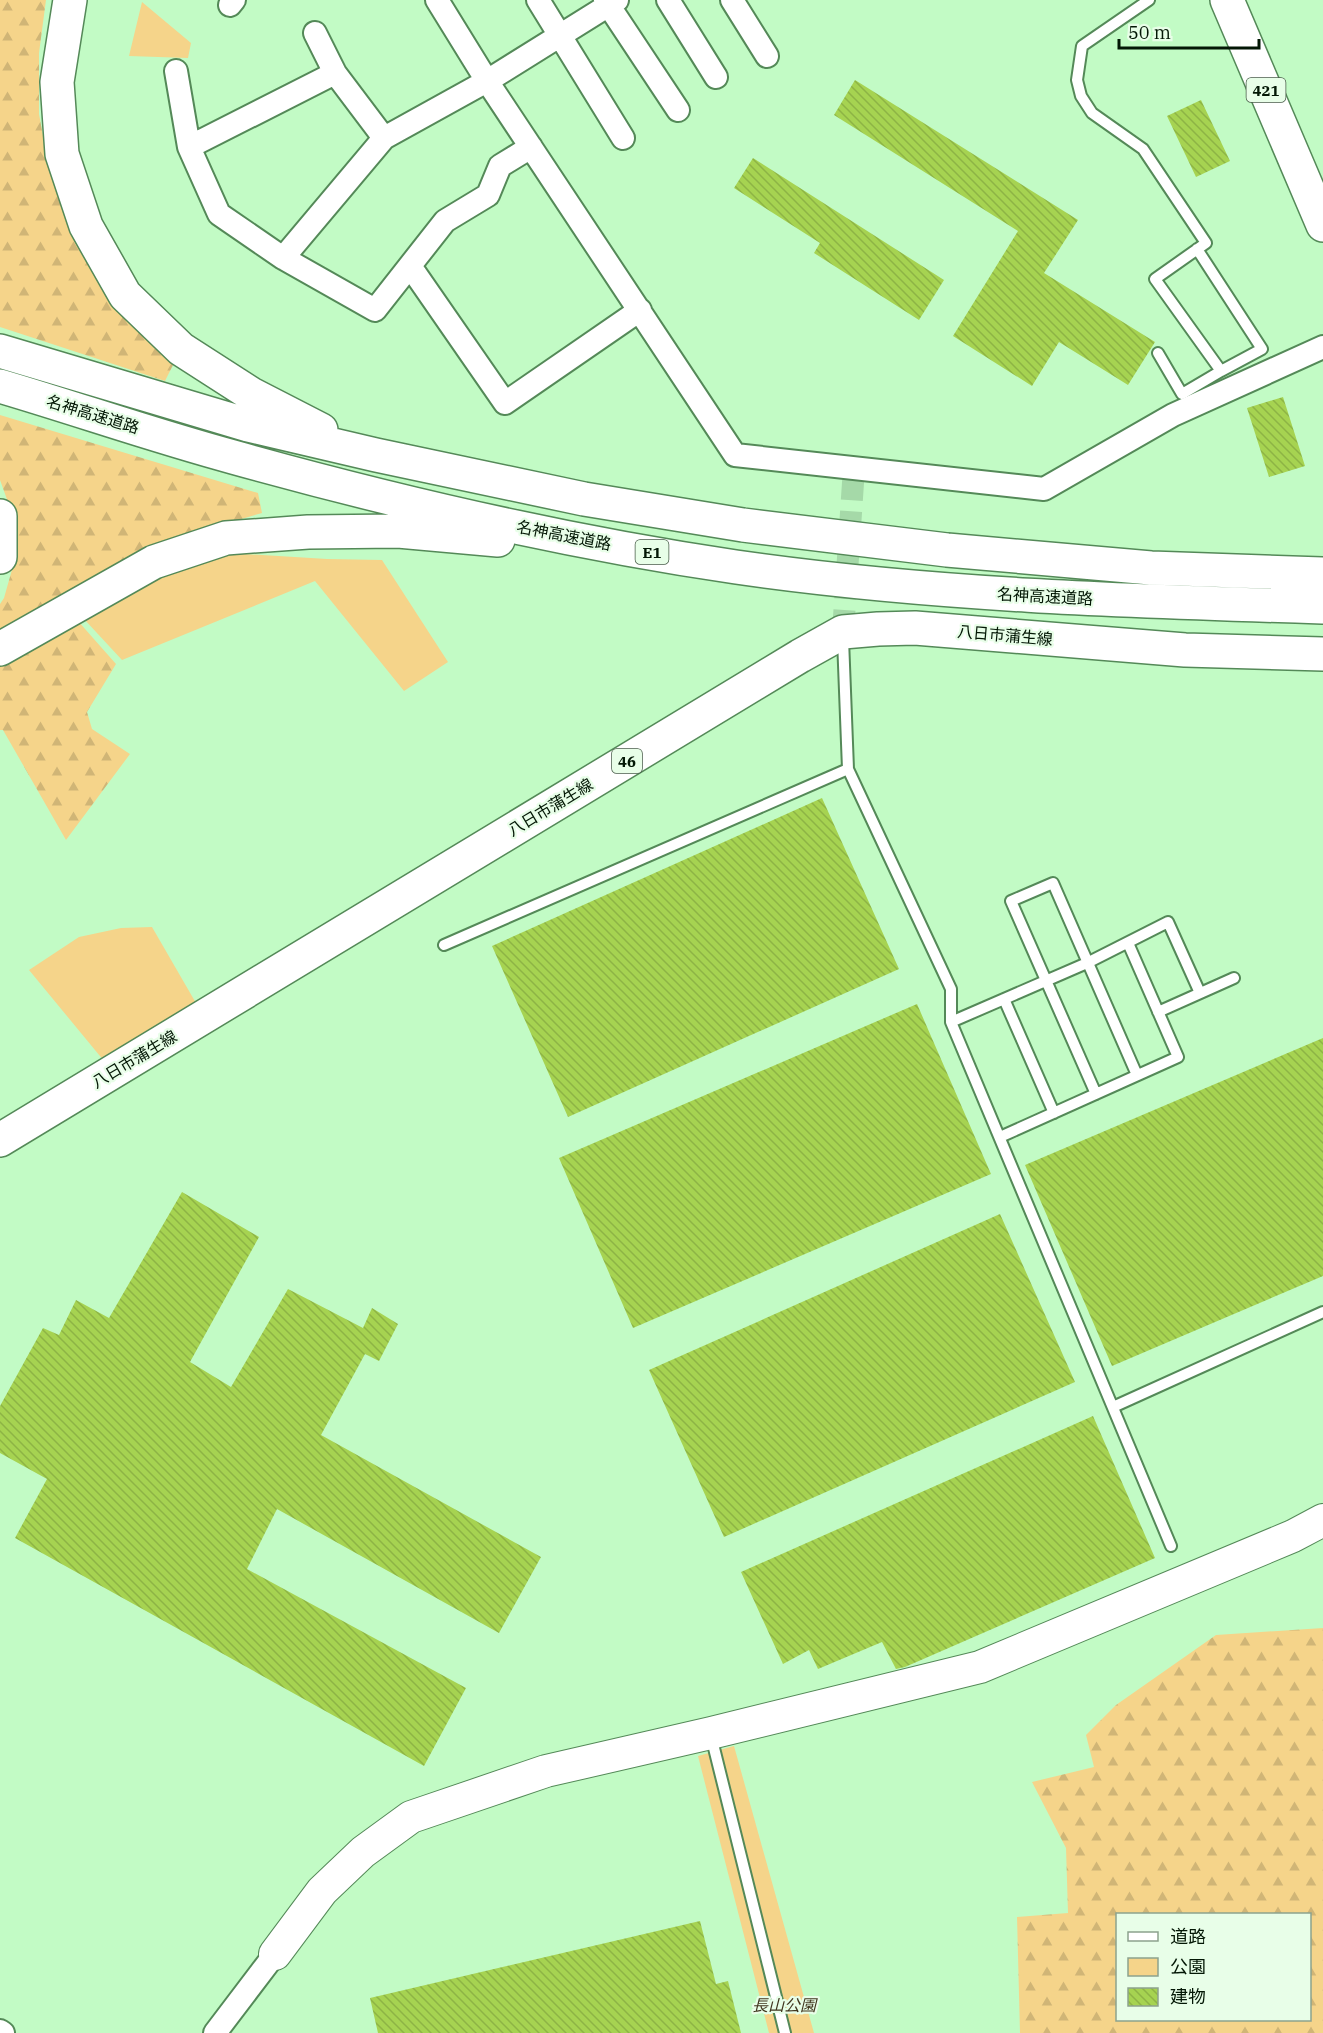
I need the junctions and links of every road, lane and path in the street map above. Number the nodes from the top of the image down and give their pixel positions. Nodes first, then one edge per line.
1 (70, 0) edge
2 (437, 0) edge
3 (538, 0) edge
4 (668, 0) edge
5 (732, 0) edge
6 (1149, 0) edge
7 (1227, 0) edge
8 (610, 2) edge
9 (315, 33) dead end
10 (560, 36) junction
11 (767, 56) dead end
12 (176, 71) dead end
13 (335, 73) junction
14 (716, 77) dead end
15 (487, 81) junction
16 (678, 110) dead end
17 (384, 138) junction
18 (623, 138) dead end
19 (189, 147) junction
20 (531, 147) junction
21 (1314, 176) edge
22 (1323, 225) edge
23 (1197, 249) junction
24 (283, 258) junction
25 (410, 266) junction
26 (640, 310) junction
27 (1323, 347) edge
28 (0, 351) edge
29 (1158, 353) dead end
30 (1221, 370) junction
31 (0, 386) edge
32 (376, 455) junction
33 (0, 516) edge
34 (0, 557) edge
35 (1323, 574) edge
36 (940, 590) junction
37 (1323, 607) edge
38 (843, 632) junction
39 (0, 649) edge
40 (1323, 654) edge
41 (848, 769) junction
42 (1128, 943) junction
43 (444, 945) dead end
44 (1087, 963) junction
45 (1234, 978) dead end
46 (1046, 981) junction
47 (1200, 993) junction
48 (1004, 999) junction
49 (1158, 1012) junction
50 (951, 1022) junction
51 (1137, 1075) junction
52 (1095, 1094) junction
53 (1054, 1113) junction
54 (1000, 1137) junction
55 (0, 1140) edge
56 (1323, 1312) edge
57 (1113, 1407) junction
58 (1323, 1520) edge
59 (1172, 1546) dead end
60 (711, 1733) junction
61 (275, 1954) joint
62 (215, 2033) edge
63 (785, 2033) edge

1 - 32 main road
2 - 15 street
3 - 10 street
4 - 14 street
5 - 11 street
6 - 23 lane
7 - 21 main road, 421
8 - 10 street
8 - 16 street
9 - 13 street
10 - 15 street
10 - 18 street
12 - 19 street
13 - 17 street
13 - 19 street
15 - 17 street
15 - 20 street
17 - 24 street
19 - 24 street
20 - 25 street
20 - 26 street
21 - 22 main road, 421
23 - 30 lane
23 - 30 lane
24 - 25 street
25 - 26 street
26 - 27 street
28 - 32 main road, 名神高速道路
29 - 30 lane
31 - 36 main road, 名神高速道路 / E1
32 - 35 main road, 名神高速道路
33 - 34 main road
36 - 37 main road, 名神高速道路 / E1
36 - 39 main road
38 - 40 main road, 八日市蒲生線 / 46
38 - 41 lane
38 - 55 main road, 八日市蒲生線 / 46
41 - 43 lane
41 - 50 lane
42 - 44 lane
42 - 47 lane
42 - 49 lane
44 - 46 lane
44 - 46 lane
44 - 51 lane
45 - 47 lane
46 - 48 lane
46 - 52 lane
47 - 49 lane
48 - 50 lane
48 - 53 lane
49 - 51 lane
50 - 54 lane
51 - 52 lane
52 - 53 lane
53 - 54 lane
54 - 57 lane
56 - 57 lane
57 - 59 lane
58 - 60 street
60 - 61 street
60 - 63 lane
61 - 62 street

